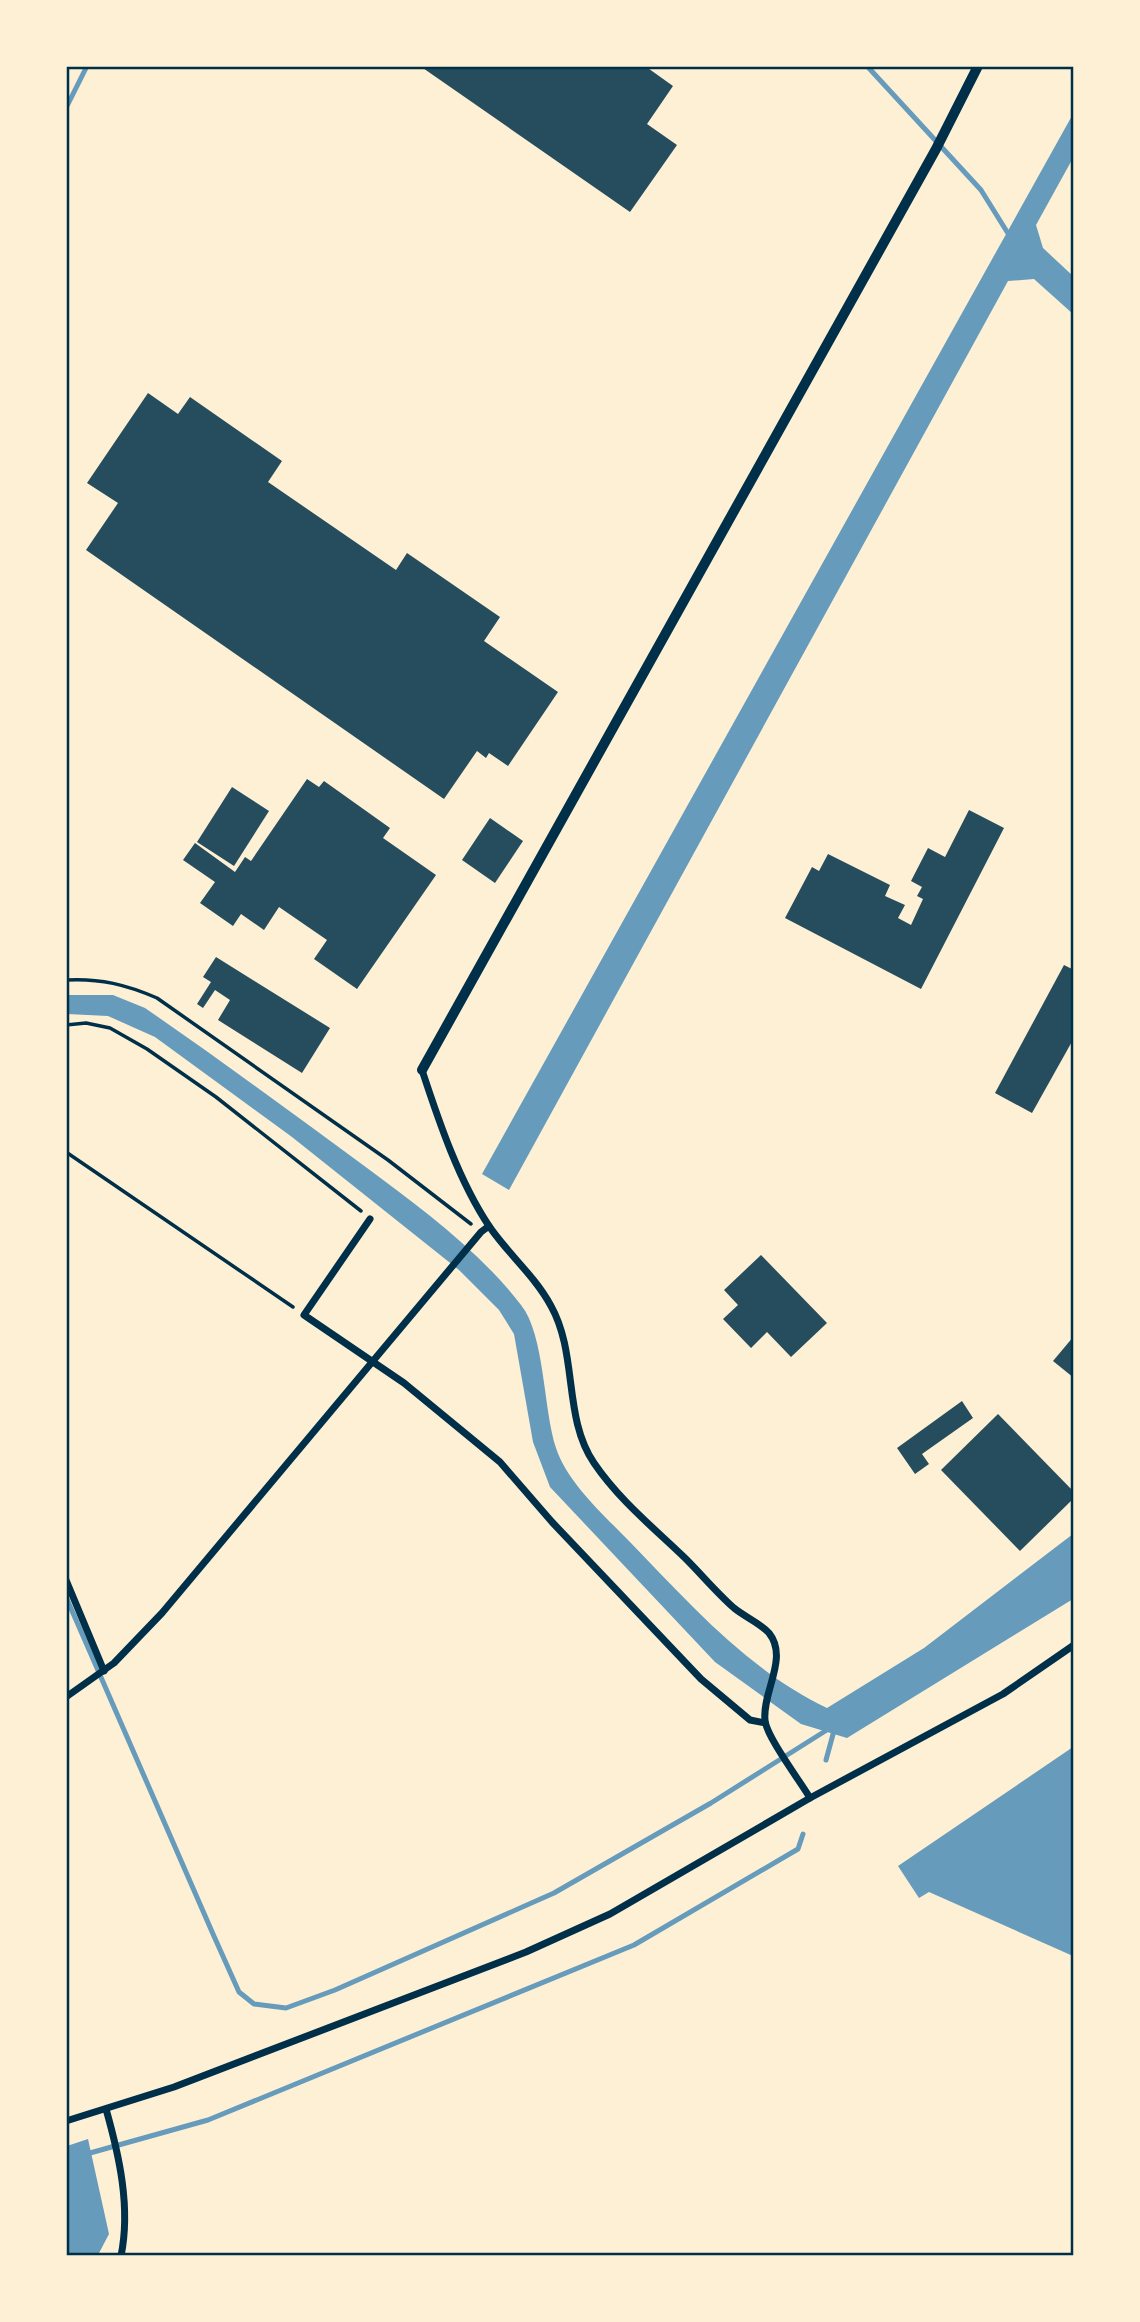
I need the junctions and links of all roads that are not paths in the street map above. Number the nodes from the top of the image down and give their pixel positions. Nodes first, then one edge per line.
1 (978, 66) edge
2 (422, 1070) joint
3 (370, 1219) road end
4 (489, 1226) junction
5 (370, 1362) junction
6 (66, 1580) edge
7 (1073, 1645) edge
8 (104, 1671) junction
9 (66, 1697) edge
10 (765, 1723) junction
11 (810, 1798) junction
12 (106, 2109) junction
13 (66, 2121) edge
14 (121, 2256) edge

1 - 2 street
2 - 4 street
3 - 5 street
4 - 5 street
4 - 10 street
5 - 8 street
5 - 10 street
6 - 8 street
7 - 11 street
8 - 9 street
10 - 11 street
11 - 12 street
12 - 13 street
12 - 14 street

